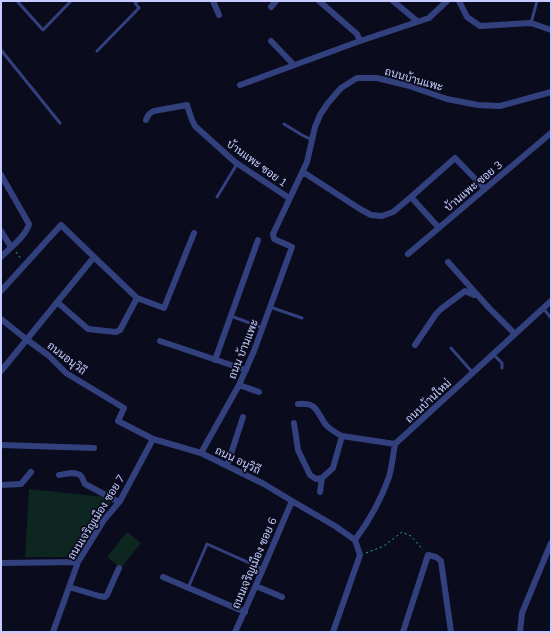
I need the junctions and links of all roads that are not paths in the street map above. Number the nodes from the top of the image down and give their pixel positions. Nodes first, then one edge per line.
1 (17, 1) edge
2 (71, 1) edge
3 (138, 1) edge
4 (213, 1) edge
5 (276, 1) edge
6 (319, 1) edge
7 (393, 1) edge
8 (447, 1) edge
9 (459, 1) edge
10 (538, 1) edge
11 (271, 7) dead end
12 (219, 15) dead end
13 (417, 21) junction
14 (531, 23) junction
15 (551, 30) edge
16 (271, 40) dead end
17 (360, 41) junction
18 (1, 50) edge
19 (97, 51) dead end
20 (294, 65) junction
21 (240, 85) dead end
22 (551, 92) edge
23 (146, 120) dead end
24 (60, 123) dead end
25 (284, 124) dead end
26 (551, 133) edge
27 (312, 140) junction
28 (238, 164) junction
29 (303, 172) junction
30 (1, 175) edge
31 (485, 189) junction
32 (216, 197) dead end
33 (411, 197) junction
34 (289, 198) junction
35 (439, 228) junction
36 (1, 231) edge
37 (194, 233) dead end
38 (258, 240) dead end
39 (11, 247) junction
40 (292, 247) joint
41 (408, 254) dead end
42 (1, 257) edge
43 (94, 257) junction
44 (448, 262) dead end
45 (1, 291) edge
46 (476, 294) junction
47 (137, 298) junction
48 (551, 301) edge
49 (57, 302) junction
50 (270, 307) junction
51 (543, 308) junction
52 (230, 316) junction
53 (302, 318) dead end
54 (551, 318) edge
55 (1, 319) edge
56 (263, 328) junction
57 (515, 334) junction
58 (26, 339) junction
59 (160, 341) dead end
60 (415, 345) dead end
61 (450, 348) dead end
62 (493, 354) junction
63 (215, 360) junction
64 (502, 368) dead end
65 (246, 370) junction
66 (1, 371) edge
67 (473, 373) junction
68 (239, 385) junction
69 (259, 392) dead end
70 (298, 404) dead end
71 (124, 408) joint
72 (243, 417) dead end
73 (294, 423) dead end
74 (342, 436) junction
75 (153, 438) junction
76 (395, 444) junction
77 (1, 445) edge
78 (94, 448) dead end
79 (201, 453) junction
80 (227, 466) junction
81 (31, 472) dead end
82 (59, 475) dead end
83 (322, 478) junction
84 (1, 485) edge
85 (320, 492) dead end
86 (292, 501) junction
87 (119, 502) junction
88 (355, 540) junction
89 (551, 543) edge
90 (78, 562) junction
91 (1, 563) edge
92 (119, 568) dead end
93 (262, 569) junction
94 (163, 577) dead end
95 (256, 586) junction
96 (69, 587) junction
97 (188, 588) junction
98 (282, 597) dead end
99 (245, 612) junction
100 (53, 632) edge
101 (235, 632) edge
102 (333, 632) edge
103 (403, 632) edge
104 (451, 632) edge
105 (520, 632) edge

1 - 2 lane
3 - 19 lane
4 - 12 street
5 - 11 street
6 - 17 street
7 - 13 street
8 - 13 street
9 - 14 street
10 - 14 lane
13 - 17 street
14 - 15 street
16 - 20 street
17 - 20 street
18 - 24 lane
20 - 21 street
22 - 27 street, ถนนบ้านแพะ
23 - 28 street, บ้านแพะ ซอย 1
25 - 27 lane
26 - 31 street, บ้านแพะ ซอย 3
27 - 29 street, ถนนบ้านแพะ
28 - 32 lane
28 - 34 street, บ้านแพะ ซอย 1
29 - 33 street
29 - 34 street, ถนนบ้านแพะ
30 - 39 street
31 - 33 street
31 - 35 street, บ้านแพะ ซอย 3
33 - 35 street
34 - 40 street, ถนนบ้านแพะ
35 - 41 street, บ้านแพะ ซอย 3
36 - 39 street
37 - 47 street
38 - 52 street
39 - 42 street
40 - 50 street, ถนน บ้านแพะ
43 - 45 street
43 - 47 street
43 - 49 street
44 - 46 street
46 - 57 street
46 - 60 street
47 - 49 street
48 - 51 street, ถนนบ้านใหม่
49 - 58 street
50 - 53 lane
50 - 56 street, ถนน บ้านแพะ
51 - 54 lane
51 - 57 street, ถนนบ้านใหม่
52 - 56 lane
52 - 63 street
55 - 58 street, ถนนอนุวิถี
56 - 65 street, ถนน บ้านแพะ
57 - 62 street, ถนนบ้านใหม่
58 - 66 street
58 - 71 street, ถนนอนุวิถี
59 - 63 street
61 - 67 lane
62 - 64 lane
62 - 67 street, ถนนบ้านใหม่
63 - 65 street
65 - 68 street, ถนน บ้านแพะ
67 - 76 street, ถนนบ้านใหม่
68 - 69 street
68 - 79 street, ถนน บ้านแพะ
70 - 74 street
71 - 75 street, ถนน อนุวิถี
72 - 80 street
73 - 83 street
74 - 76 street
74 - 83 street
75 - 79 street, ถนน อนุวิถี
75 - 87 street, ถนนเจริญเมือง ซอย 7
76 - 88 street
77 - 78 street
79 - 80 street, ถนน อนุวิถี
80 - 86 street, ถนน อนุวิถี
81 - 84 street
82 - 87 street
83 - 85 street
86 - 88 street, ถนน อนุวิถี
86 - 93 street, ถนนเจริญเมือง ซอย 6
87 - 90 street, ถนนเจริญเมือง ซอย 7
88 - 102 street
89 - 105 street
90 - 91 street
90 - 96 street, ถนนเจริญเมือง ซอย 7
92 - 96 street
93 - 95 street, ถนนเจริญเมือง ซอย 6
93 - 97 lane
94 - 97 street
95 - 98 street
95 - 99 street, ถนนเจริญเมือง ซอย 6
96 - 100 street, ถนนเจริญเมือง ซอย 7
97 - 99 street
99 - 101 street, ถนนเจริญเมือง ซอย 6
103 - 104 street

